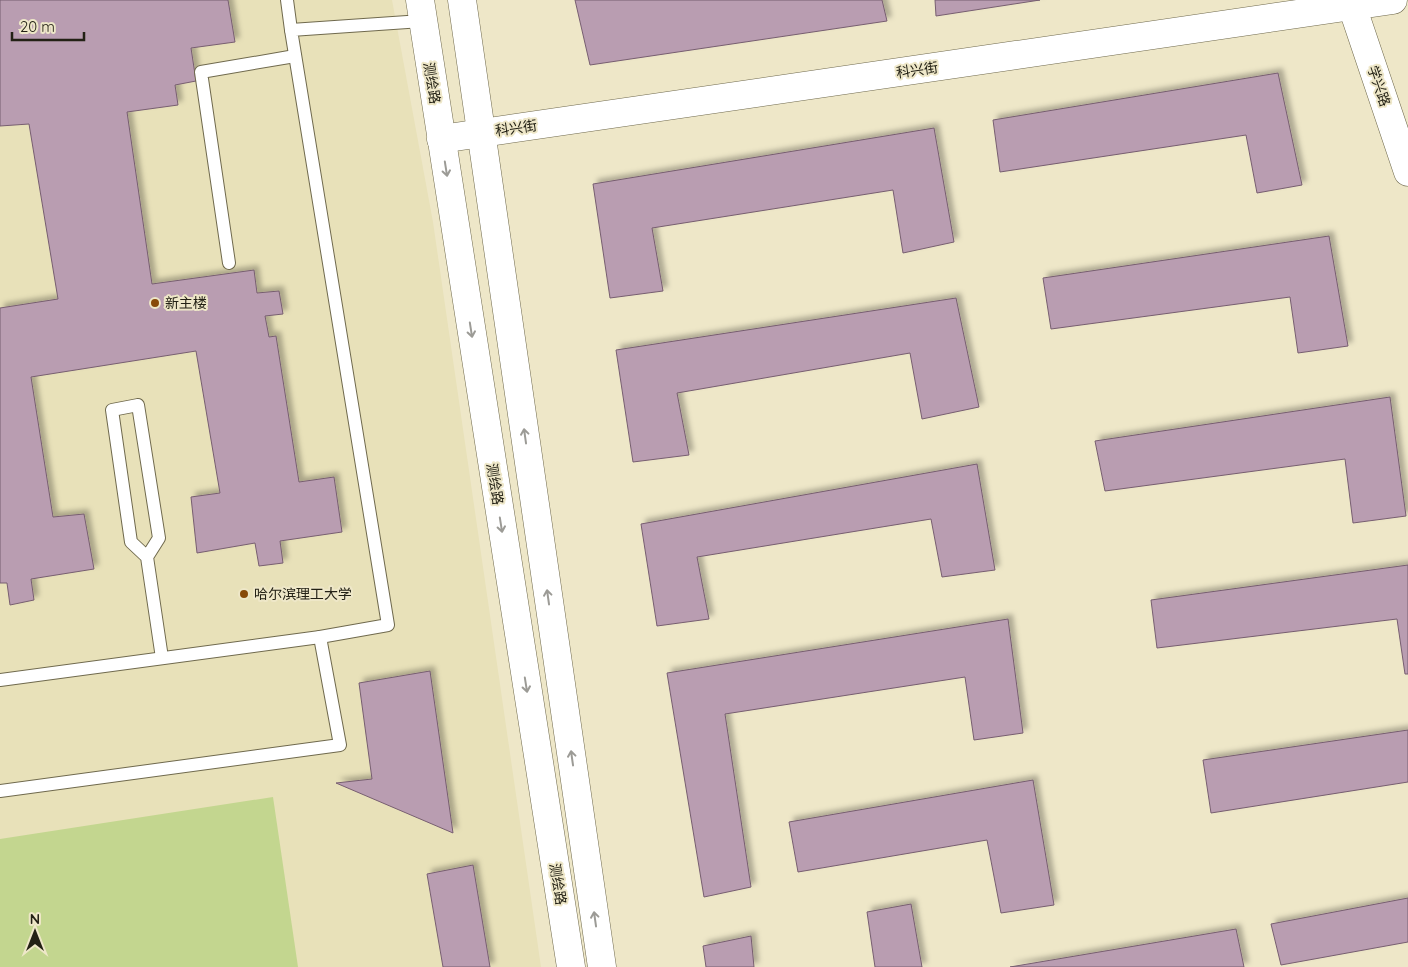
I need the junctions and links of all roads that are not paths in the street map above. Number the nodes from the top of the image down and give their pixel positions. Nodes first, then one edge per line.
1 (286, 0) edge
2 (462, 0) edge
3 (1393, 0) edge
4 (1351, 3) edge
5 (421, 10) edge
6 (291, 30) junction
7 (295, 56) junction
8 (480, 134) junction
9 (441, 139) junction
10 (1408, 172) edge
11 (229, 263) dead end
12 (147, 557) junction
13 (320, 637) junction
14 (162, 658) junction
15 (0, 680) edge
16 (0, 790) edge
17 (571, 967) edge
18 (602, 967) edge

1 - 6 lane
2 - 8 main road
3 - 4 main road, 科兴街
4 - 8 main road, 科兴街
4 - 10 main road, 学兴路
5 - 6 lane
5 - 9 main road, 测绘路
6 - 7 lane
7 - 11 lane
7 - 13 lane
8 - 9 main road, 科兴街
18 -> 8 main road
9 -> 17 main road, 测绘路
12 - 12 lane
12 - 14 lane
13 - 14 lane
13 - 16 lane
14 - 15 lane

